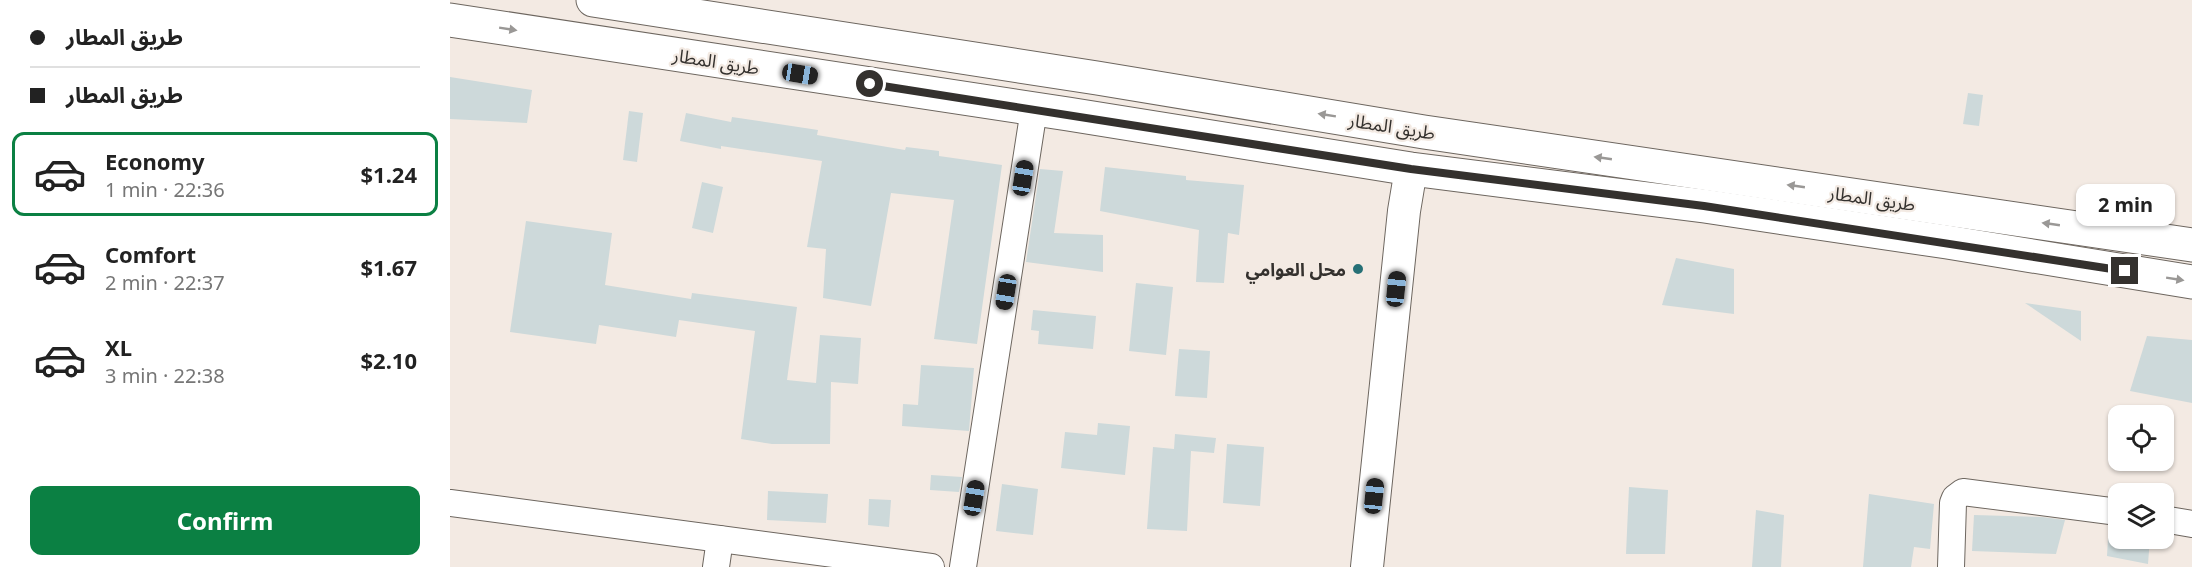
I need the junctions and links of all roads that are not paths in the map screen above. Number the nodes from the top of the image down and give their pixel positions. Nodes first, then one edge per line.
1 (593, 0) edge
2 (450, 20) edge
3 (1034, 109) junction
4 (1411, 169) junction
5 (2192, 245) edge
6 (2192, 282) edge
7 (450, 503) edge
8 (2108, 511) edge
9 (2174, 521) edge
10 (2192, 524) edge
11 (720, 539) junction
12 (716, 567) edge
13 (931, 567) edge
14 (963, 567) edge
15 (1367, 567) edge
16 (1951, 567) edge

5 -> 1 highway, طريق المطار
2 -> 3 highway, طريق المطار
3 - 4 highway, طريق المطار
3 - 14 street
4 -> 6 highway, طريق المطار
4 - 15 main road
7 - 11 street
8 - 16 street
9 - 10 street
11 - 12 street
11 - 13 street

